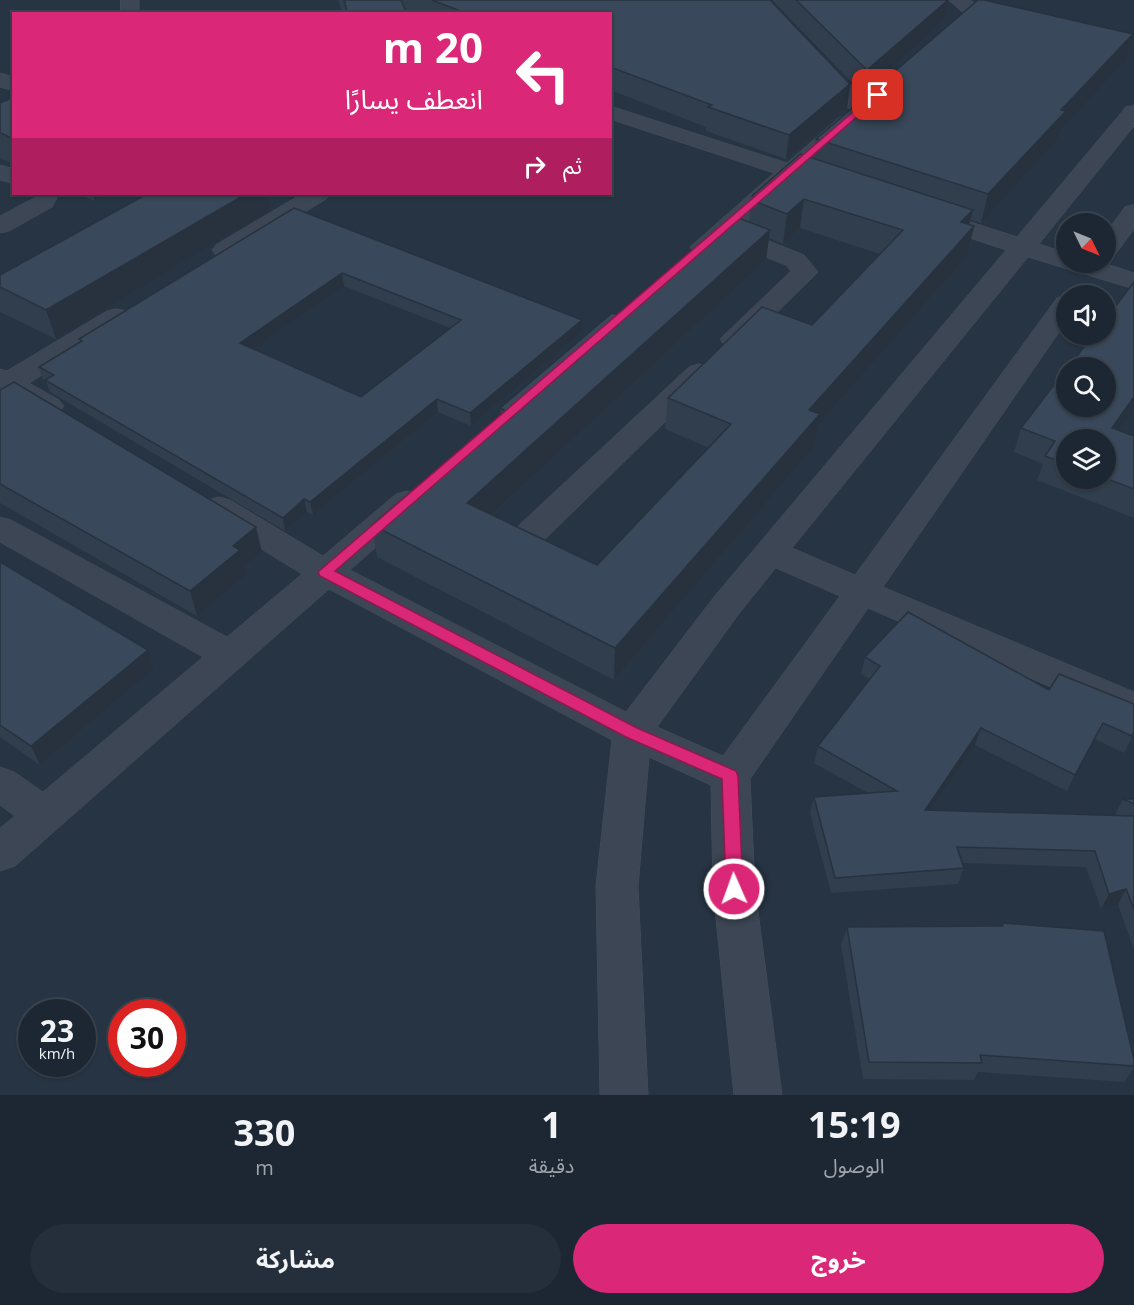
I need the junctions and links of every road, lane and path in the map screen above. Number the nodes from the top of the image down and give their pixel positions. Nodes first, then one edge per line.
1 (759, 0) edge
2 (961, 12) edge
3 (1030, 24) edge
4 (1134, 112) edge
5 (612, 113) edge
6 (790, 171) junction
7 (824, 182) edge
8 (47, 195) edge
9 (304, 196) edge
10 (912, 211) edge
11 (1134, 212) edge
12 (0, 226) edge
13 (721, 230) junction
14 (1116, 233) edge
15 (1022, 248) junction
16 (1056, 258) edge
17 (207, 261) edge
18 (685, 262) edge
19 (1116, 272) edge
20 (1134, 281) edge
21 (138, 304) edge
22 (1056, 318) edge
23 (3, 383) edge
24 (70, 419) edge
25 (424, 487) edge
26 (193, 493) edge
27 (0, 528) edge
28 (528, 537) edge
29 (770, 552) junction
30 (325, 572) junction
31 (862, 591) junction
32 (230, 655) junction
33 (1134, 708) edge
34 (632, 733) junction
35 (730, 776) junction
36 (0, 783) edge
37 (44, 815) junction
38 (0, 853) edge
39 (624, 1095) edge
40 (758, 1095) edge

1 - 6 street
2 - 3 street
4 - 15 street
5 - 6 street
6 - 7 street
6 - 13 street
8 - 12 street
9 - 17 street
10 - 15 street
11 - 14 street
13 - 18 street
13 - 28 street
15 - 16 street
15 - 29 street
19 - 20 street
21 - 23 street
22 - 31 street
23 - 24 street
25 - 30 street
26 - 30 street
27 - 32 street
29 - 31 street
29 - 34 street
30 - 32 street
30 - 34 street
31 - 33 street
31 - 35 street
32 - 37 street
34 - 35 street
34 - 39 street
35 - 40 street
36 - 37 street
37 - 38 street

